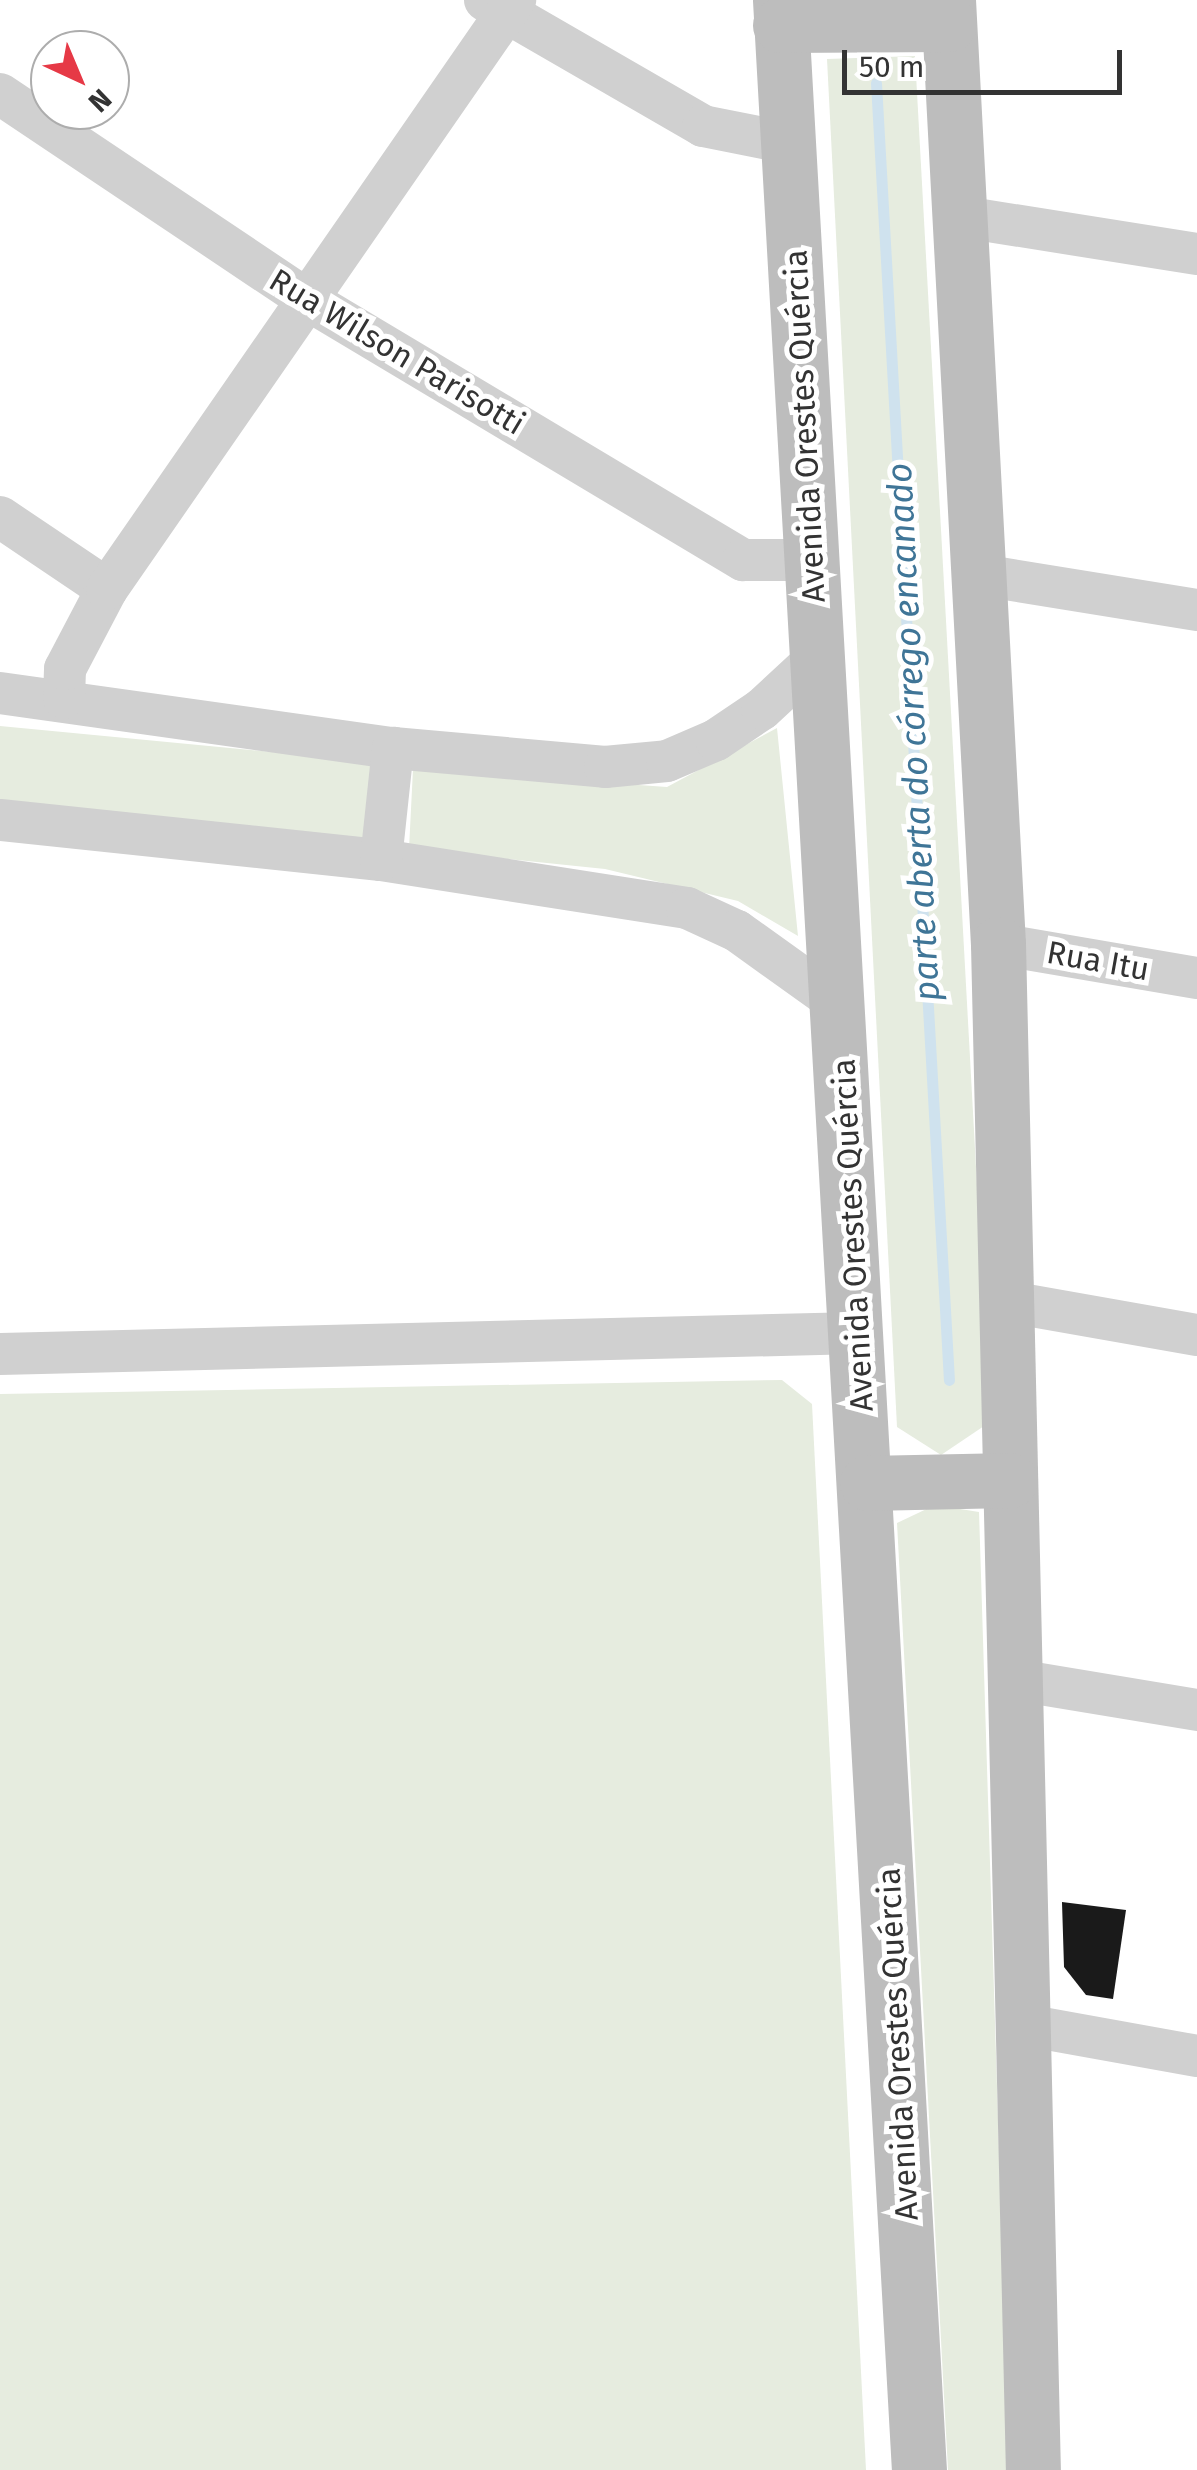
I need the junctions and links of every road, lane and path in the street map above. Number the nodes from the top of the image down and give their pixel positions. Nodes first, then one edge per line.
1 (502, 4) edge
2 (949, 12) edge
3 (780, 13) edge
4 (0, 94) edge
5 (788, 143) junction
6 (957, 216) junction
7 (1197, 254) edge
8 (308, 300) junction
9 (0, 517) edge
10 (813, 560) junction
11 (980, 574) junction
12 (107, 589) junction
13 (1197, 610) edge
14 (818, 657) junction
15 (0, 694) edge
16 (64, 698) junction
17 (394, 748) junction
18 (0, 820) edge
19 (381, 860) junction
20 (998, 944) junction
21 (1197, 978) edge
22 (839, 1004) junction
23 (1010, 1302) junction
24 (858, 1333) junction
25 (1197, 1335) edge
26 (0, 1354) edge
27 (1010, 1480) junction
28 (867, 1482) junction
29 (1016, 1680) junction
30 (1197, 1710) edge
31 (1025, 2025) junction
32 (1197, 2056) edge
33 (919, 2470) edge
34 (1033, 2470) edge

1 - 5 street
1 - 8 street
2 - 3 main road
2 - 6 main road
3 - 5 main road, Avenida Orestes Quércia
4 - 8 street, Rua Wilson Parisotti
5 - 10 main road, Avenida Orestes Quércia
6 - 7 street
6 - 11 main road
8 - 10 street, Rua Wilson Parisotti
8 - 12 street
9 - 12 street
10 - 14 main road, Avenida Orestes Quércia
11 - 13 street
11 - 20 main road
12 - 16 street
14 - 17 street
14 - 22 main road, Avenida Orestes Quércia
15 - 16 street
16 - 17 street
17 - 19 street
18 - 19 street
19 - 22 street
20 - 21 street, Rua Itu
20 - 23 main road
22 - 24 main road, Avenida Orestes Quércia
23 - 25 street
23 - 27 main road
24 - 26 street
24 - 28 main road, Avenida Orestes Quércia
27 - 28 main road
27 - 29 main road
28 - 33 main road, Avenida Orestes Quércia
29 - 30 street
29 - 31 main road
31 - 32 street
31 - 34 main road

